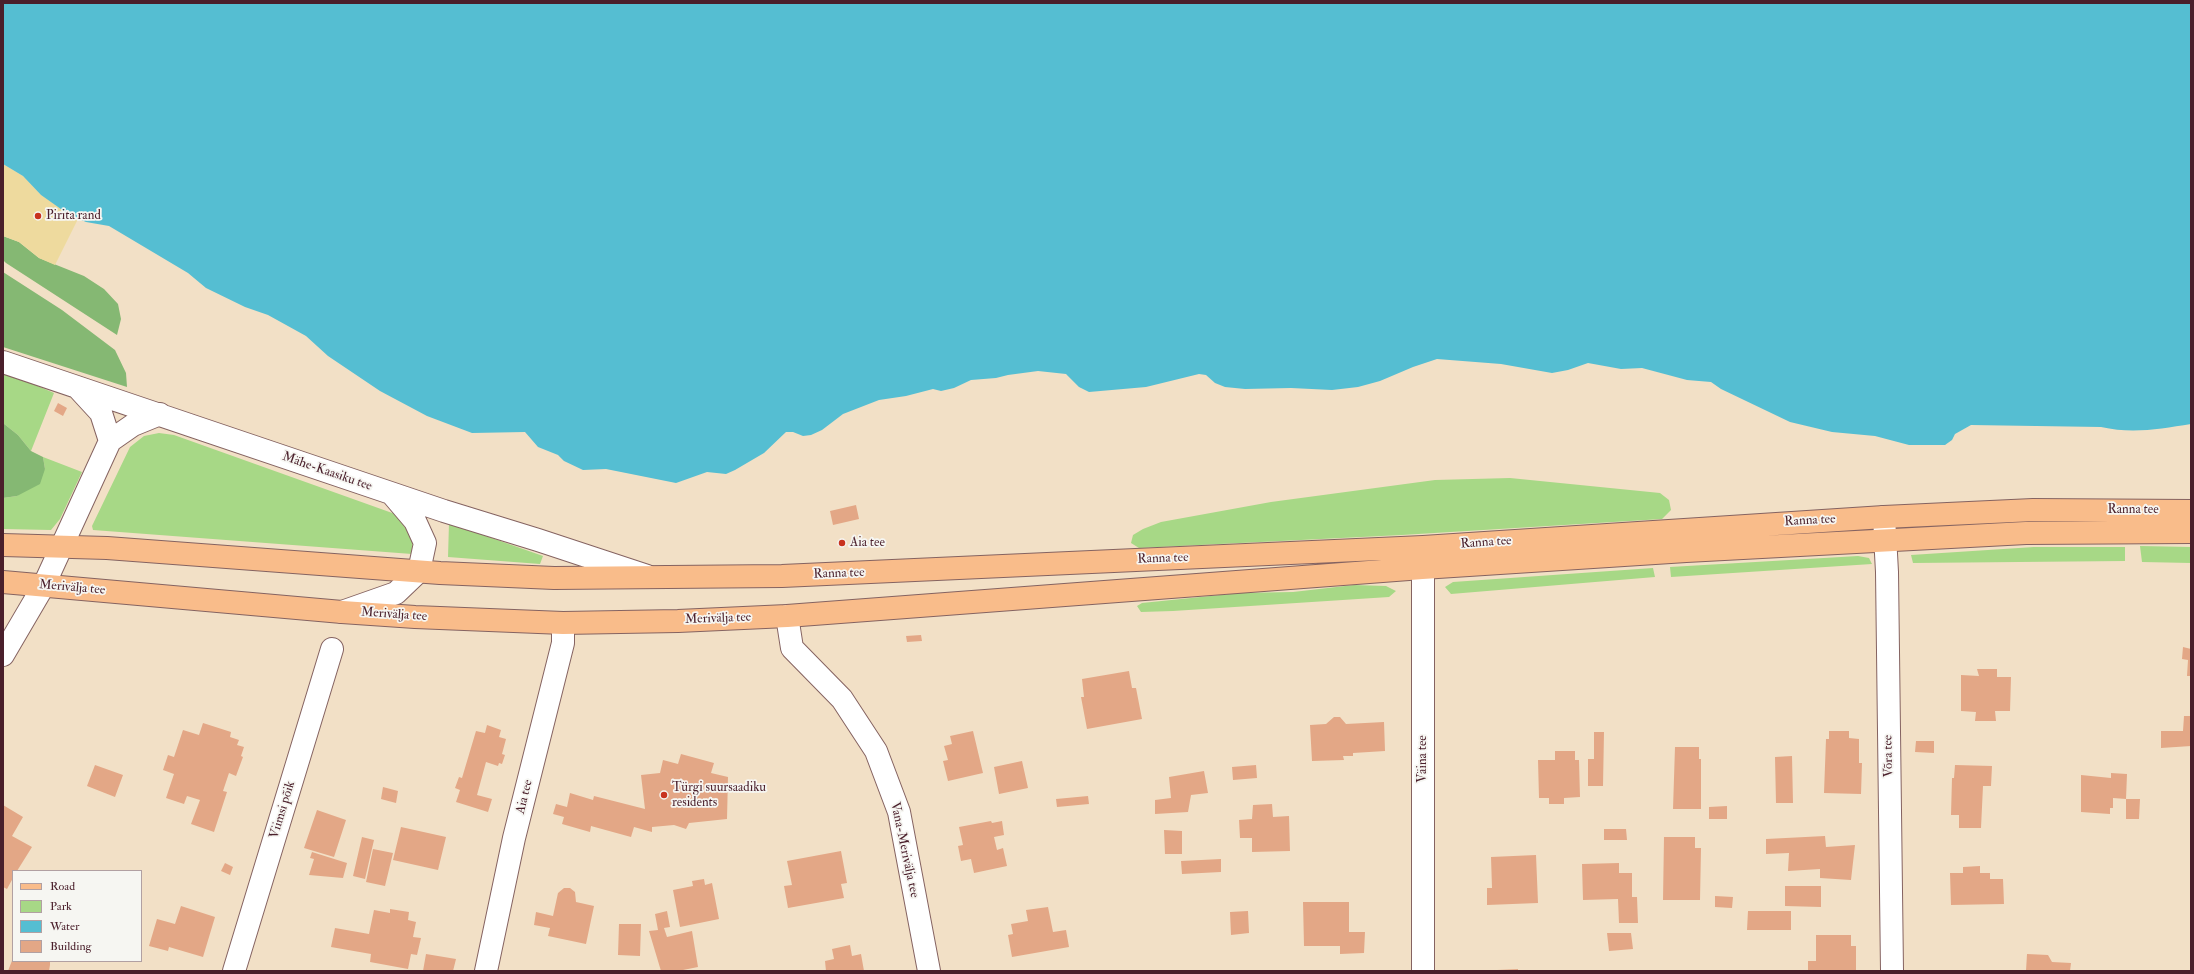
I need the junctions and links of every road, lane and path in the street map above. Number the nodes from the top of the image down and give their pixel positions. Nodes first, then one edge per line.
1 (3, 362) edge
2 (76, 386) junction
3 (160, 414) junction
4 (110, 441) junction
5 (391, 493) junction
6 (2191, 511) edge
7 (1884, 517) junction
8 (2191, 532) edge
9 (1886, 540) junction
10 (3, 545) edge
11 (61, 547) junction
12 (1423, 547) junction
13 (1422, 568) junction
14 (419, 571) junction
15 (653, 578) junction
16 (3, 582) edge
17 (44, 585) junction
18 (342, 612) junction
19 (787, 616) junction
20 (563, 623) junction
21 (332, 649) dead end
22 (3, 655) edge
23 (234, 971) edge
24 (486, 971) edge
25 (929, 971) edge
26 (1422, 971) edge
27 (1892, 971) edge

1 - 2 street, Mähe-Kaasiku tee
2 - 3 street, Mähe-Kaasiku tee
2 - 4 street
3 - 4 street
3 - 5 street, Mähe-Kaasiku tee
4 - 11 street
5 - 14 street
5 - 15 street, Mähe-Kaasiku tee
6 - 7 main road, Ranna tee
7 - 9 street, Võra tee
7 - 12 main road, Ranna tee
8 - 9 main road, Ranna tee
9 - 13 main road, Ranna tee
9 - 27 street, Võra tee
10 - 11 main road
11 - 14 main road
11 - 17 street
12 - 13 street, Väina tee
12 - 15 main road, Ranna tee
13 - 19 main road, Ranna tee
13 - 26 street, Väina tee
14 - 15 main road
14 - 18 street
16 - 17 main road, Merivälja tee
17 - 18 main road, Merivälja tee
17 - 22 street
18 - 20 main road, Merivälja tee
19 - 20 main road, Merivälja tee
19 - 25 street, Vana-Merivälja tee
20 - 24 street, Aia tee
21 - 23 street, Viimsi põik

